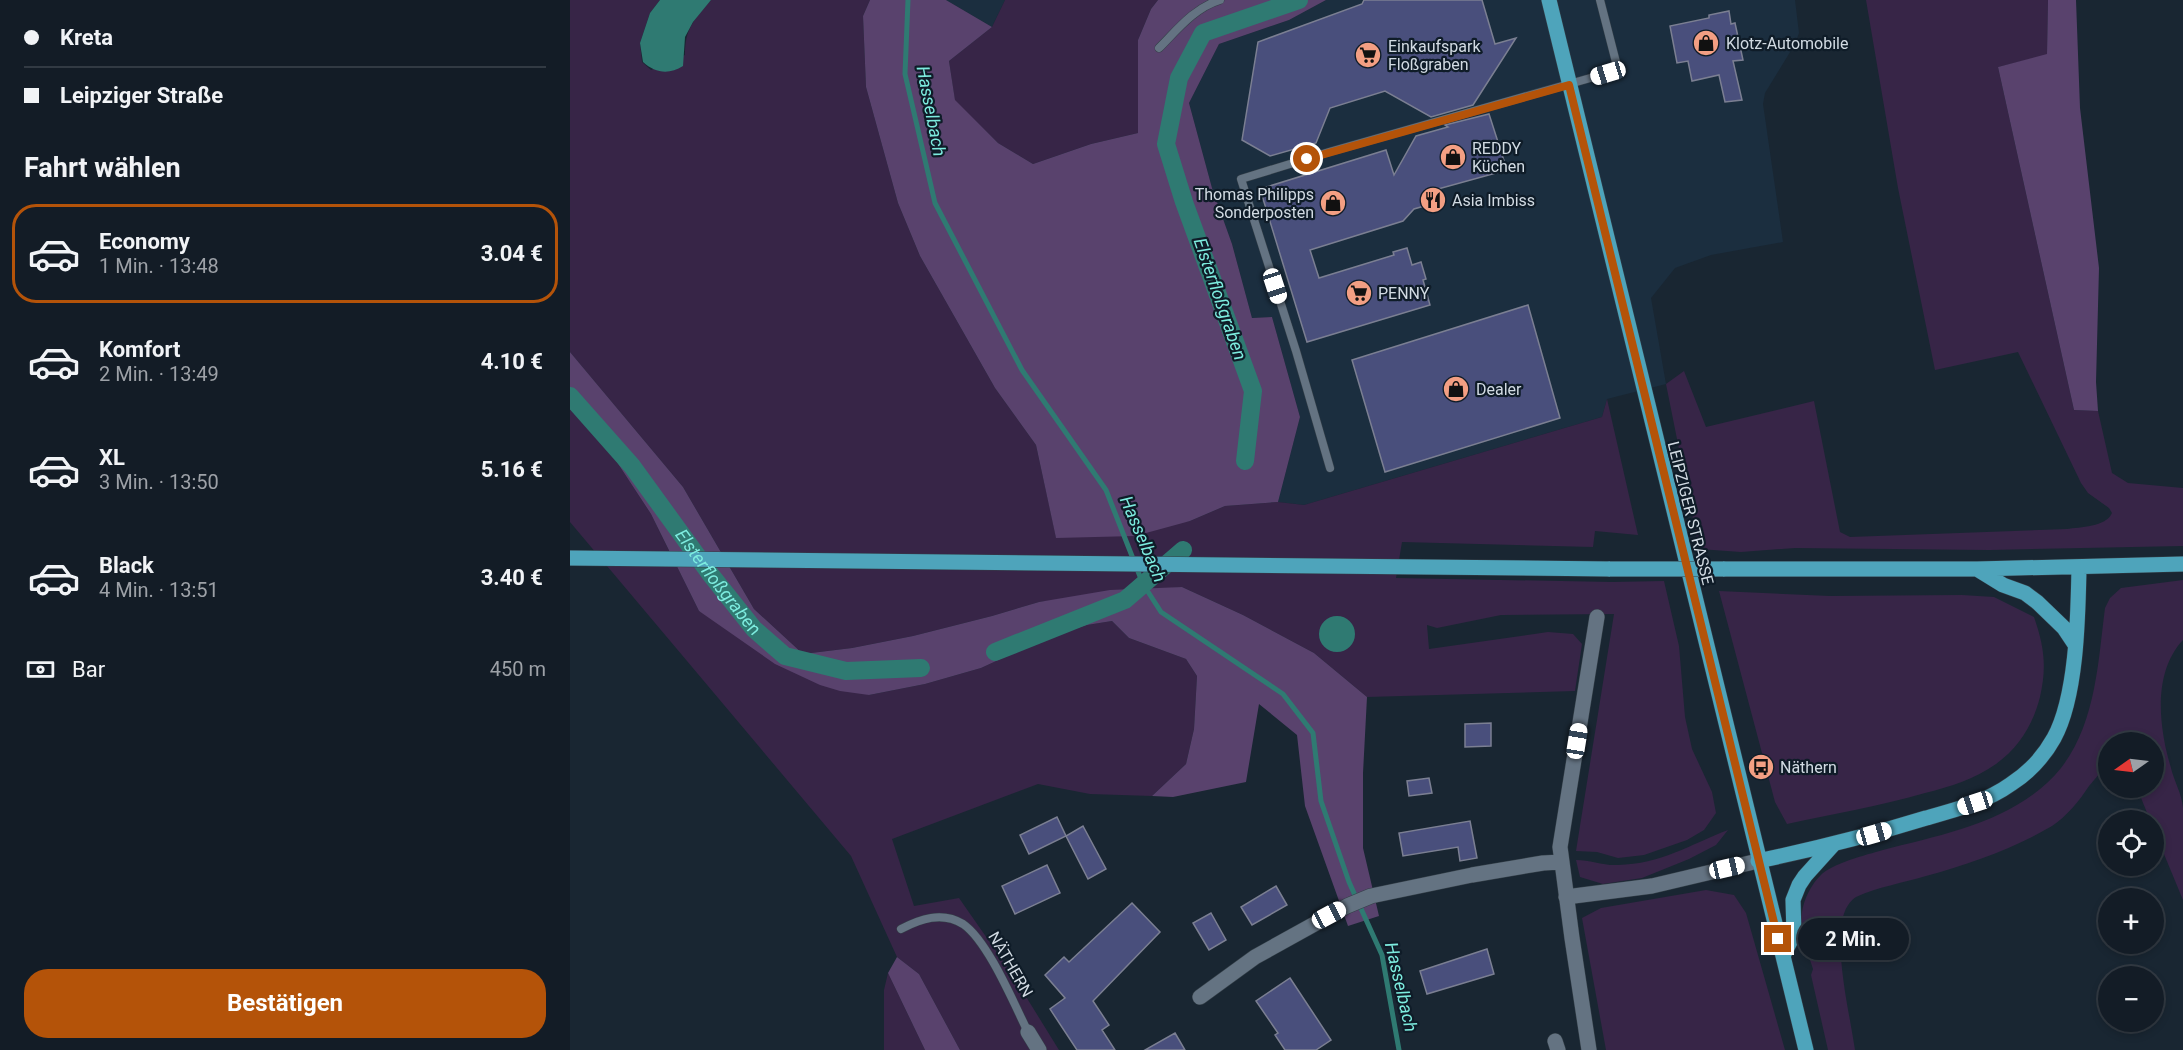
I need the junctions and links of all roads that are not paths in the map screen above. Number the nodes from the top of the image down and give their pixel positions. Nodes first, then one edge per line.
1 (1220, 0) edge
2 (1548, 0) edge
3 (1600, 0) edge
4 (1159, 48) dead end
5 (1569, 85) junction
6 (1330, 468) dead end
7 (570, 558) edge
8 (2183, 564) edge
9 (2079, 568) junction
10 (1977, 569) junction
11 (1598, 617) dead end
12 (2074, 643) junction
13 (1833, 845) junction
14 (1758, 861) junction
15 (1561, 862) junction
16 (1566, 897) junction
17 (901, 929) dead end
18 (1783, 956) junction
19 (1200, 997) dead end
20 (1028, 1032) joint
21 (1039, 1050) edge
22 (1589, 1050) edge
23 (1806, 1050) edge

1 - 4 lane
2 - 5 main road, LEIPZIGER STRASSE
3 - 5 lane
5 - 6 lane
5 - 14 main road, LEIPZIGER STRASSE
7 - 10 main road, bridge
8 - 9 main road
9 - 10 main road
9 - 12 main road
10 - 12 main road
11 - 15 street
12 - 13 main road
13 - 14 main road
13 - 18 main road
14 - 16 street
14 - 18 main road, LEIPZIGER STRASSE
15 - 16 street
15 - 19 street
16 - 22 street
17 - 20 lane, NÄTHERN
18 - 23 main road, LEIPZIGER STRASSE
20 - 21 street, NÄTHERN

